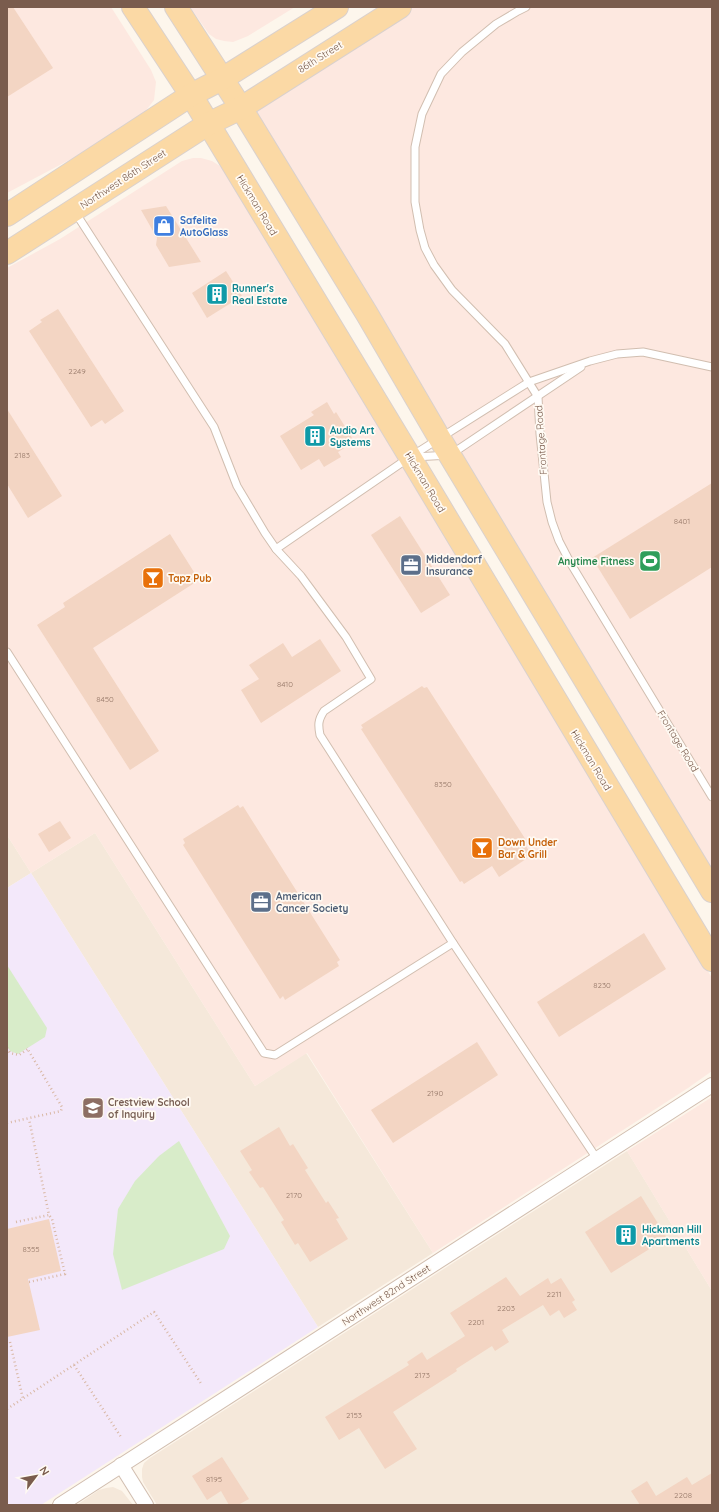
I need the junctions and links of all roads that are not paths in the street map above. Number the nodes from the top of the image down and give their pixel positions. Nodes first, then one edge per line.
1 (133, 7) edge
2 (176, 7) edge
3 (337, 7) edge
4 (400, 7) edge
5 (526, 7) edge
6 (222, 79) junction
7 (191, 95) junction
8 (241, 108) junction
9 (208, 124) junction
10 (74, 210) junction
11 (7, 215) edge
12 (7, 253) edge
13 (590, 361) junction
14 (712, 367) edge
15 (529, 382) junction
16 (538, 397) junction
17 (445, 447) junction
18 (410, 457) junction
19 (276, 549) junction
20 (7, 652) edge
21 (712, 797) edge
22 (712, 891) edge
23 (453, 942) junction
24 (712, 960) edge
25 (712, 1085) edge
26 (597, 1159) junction
27 (121, 1465) junction
28 (60, 1505) edge
29 (146, 1505) edge

1 - 7 main road, Hickman Road
2 - 6 main road
3 - 6 main road
4 - 8 main road, 86th Street
5 - 15 lane, Frontage Road
6 - 7 main road
6 - 8 main road
7 - 9 main road, Hickman Road
7 - 11 main road
8 - 9 main road, Northwest 86th Street
8 - 17 main road
9 - 10 main road, Northwest 86th Street
9 - 18 main road, Hickman Road
10 - 12 main road, Northwest 86th Street
10 - 19 lane
13 - 14 lane
13 - 15 lane
13 - 16 lane
15 - 16 lane, Frontage Road
15 - 17 lane
16 - 17 lane
16 - 21 lane, Frontage Road
17 - 18 lane
17 - 18 lane
17 - 22 main road
18 - 19 lane
18 - 24 main road, Hickman Road
19 - 23 lane
20 - 23 lane
23 - 26 lane
25 - 26 street, Northwest 82nd Street
26 - 27 street, Northwest 82nd Street
27 - 28 street, Northwest 82nd Street
27 - 29 street

